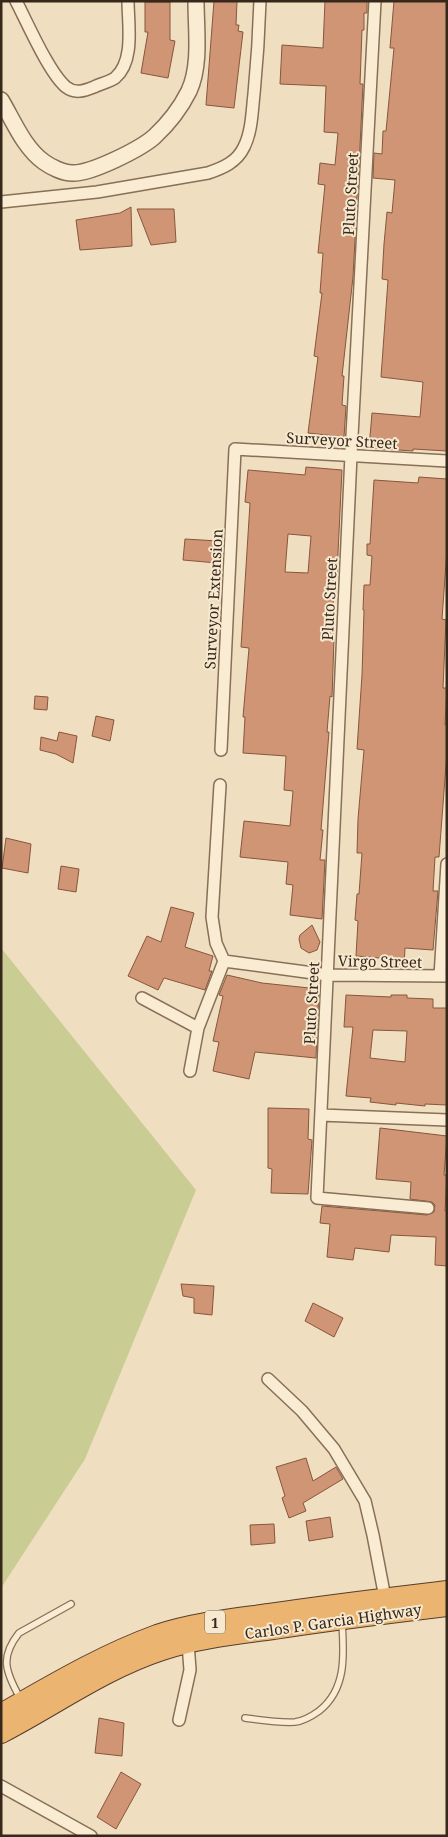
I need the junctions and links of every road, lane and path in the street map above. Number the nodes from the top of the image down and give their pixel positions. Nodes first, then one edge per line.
1 (16, 1) edge
2 (128, 1) edge
3 (196, 1) edge
4 (260, 1) edge
5 (376, 1) edge
6 (1, 100) edge
7 (1, 202) edge
8 (235, 449) joint
9 (351, 455) junction
10 (447, 461) edge
11 (221, 750) dead end
12 (220, 785) dead end
13 (447, 864) edge
14 (224, 961) junction
15 (328, 975) junction
16 (443, 976) edge
17 (142, 998) dead end
18 (198, 1028) junction
19 (190, 1071) dead end
20 (321, 1115) junction
21 (447, 1120) edge
22 (428, 1208) dead end
23 (268, 1379) dead end
24 (447, 1591) edge
25 (71, 1604) dead end
26 (386, 1606) junction
27 (447, 1606) edge
28 (341, 1612) junction
29 (188, 1643) junction
30 (27, 1710) junction
31 (1, 1714) edge
32 (245, 1718) dead end
33 (179, 1720) dead end
34 (1, 1734) edge
35 (1, 1786) edge
36 (91, 1836) edge

1 - 2 street
3 - 6 street
4 - 7 street
5 - 9 street, Pluto Street
8 - 9 street, Surveyor Street
8 - 11 street, Surveyor Extension
9 - 10 street, Surveyor Street
9 - 15 street, Pluto Street
12 - 14 street
13 - 16 street
14 - 15 street, Virgo Street
14 - 18 street
15 - 16 street, Virgo Street
15 - 20 street, Pluto Street
17 - 18 street
18 - 19 street
20 - 21 street
20 - 22 street, Pluto Street
23 - 26 street
24 - 26 highway, Carlos P. Garcia Highway / 1
25 - 30 lane
26 - 27 highway, Carlos P. Garcia Highway / 1
26 - 28 highway, Carlos P. Garcia Highway / 1
28 - 29 highway, Carlos P. Garcia Highway / 1
28 - 30 highway, Carlos P. Garcia Highway / 1
28 - 32 lane
29 - 30 highway, Carlos P. Garcia Highway / 1
29 - 33 street
30 - 31 highway, Carlos P. Garcia Highway / 1
30 - 34 highway, Carlos P. Garcia Highway / 1
35 - 36 street

